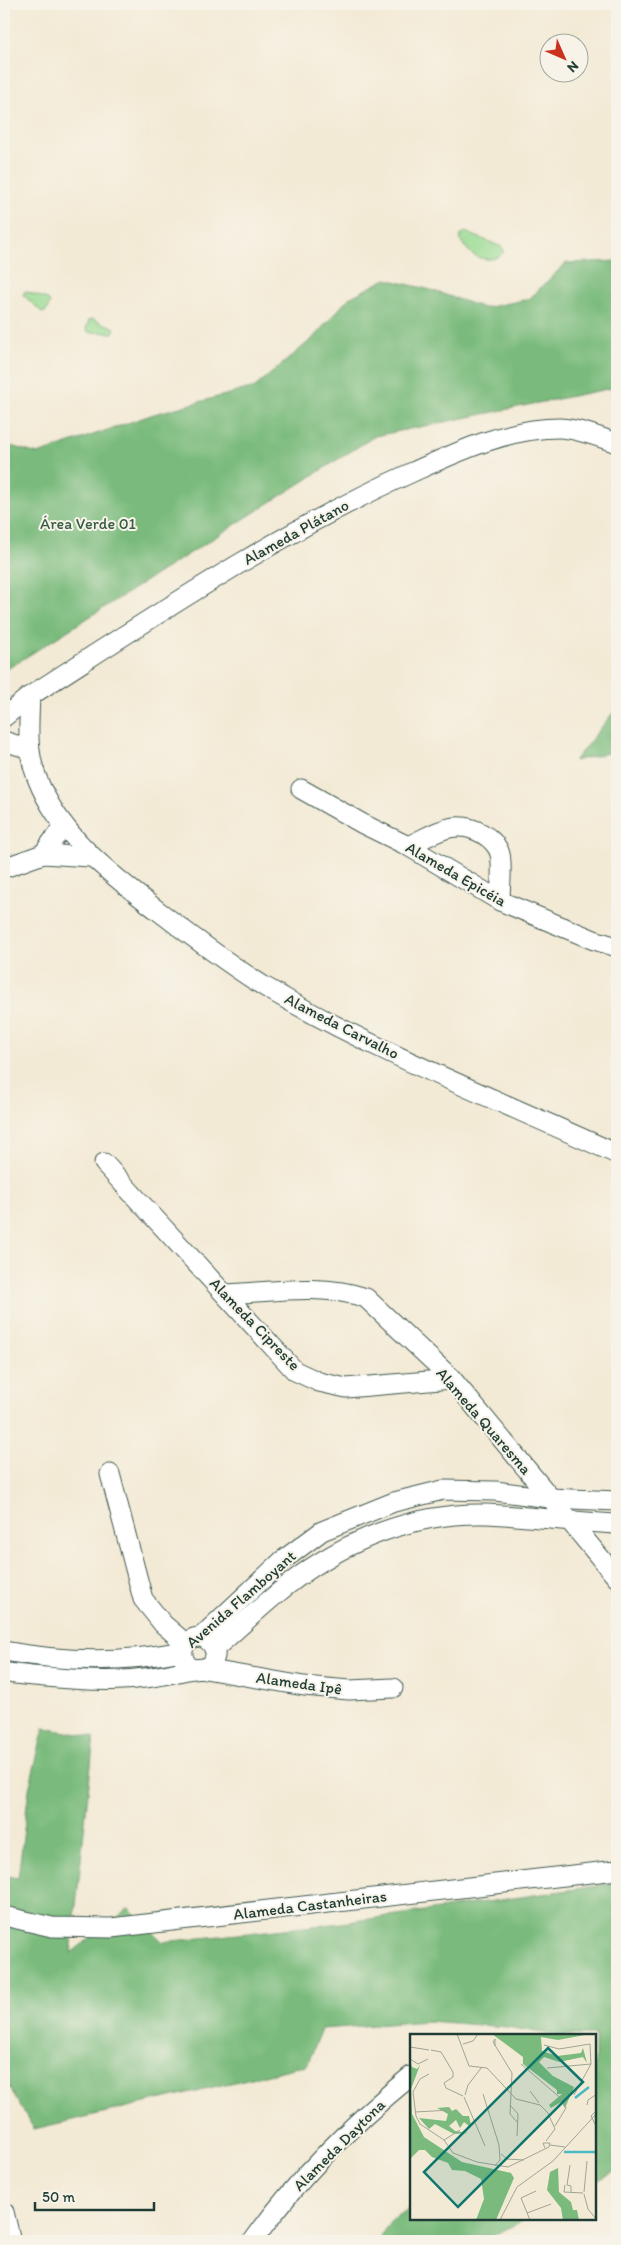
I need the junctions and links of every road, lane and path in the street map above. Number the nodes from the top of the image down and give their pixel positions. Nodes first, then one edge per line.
1 (617, 443) edge
2 (30, 696) junction
3 (4, 717) edge
4 (4, 741) edge
5 (29, 749) junction
6 (301, 789) dead end
7 (64, 825) junction
8 (408, 846) junction
9 (43, 854) junction
10 (90, 857) junction
11 (4, 868) edge
12 (500, 900) junction
13 (617, 947) edge
14 (617, 1154) edge
15 (104, 1163) dead end
16 (226, 1294) junction
17 (452, 1379) junction
18 (110, 1474) dead end
19 (550, 1498) junction
20 (617, 1501) edge
21 (569, 1522) junction
22 (617, 1524) edge
23 (617, 1578) edge
24 (196, 1645) junction
25 (4, 1651) edge
26 (199, 1669) junction
27 (4, 1672) edge
28 (393, 1688) dead end
29 (617, 1870) edge
30 (4, 1916) edge
31 (410, 2077) edge
32 (4, 2212) edge
33 (11, 2241) edge
34 (253, 2241) edge

1 - 2 street, Alameda Plátano
2 - 3 street, Alameda Plátano
2 - 5 street, Alameda Carvalho
4 - 5 street
5 - 7 street, Alameda Carvalho
6 - 8 street, Alameda Epicéia
7 - 9 street
7 - 10 street, Alameda Carvalho
8 - 12 street, Alameda Epicéia
8 - 12 street
9 - 10 street
9 - 11 street
10 - 14 street, Alameda Carvalho
12 - 13 street, Alameda Epicéia
15 - 16 street, Alameda Cipreste
16 - 17 street, Alameda Quaresma
16 - 17 street, Alameda Cipreste
17 - 19 street, Alameda Quaresma
18 - 24 street
19 - 20 street, Avenida Flamboyant
19 - 21 street, Alameda Quaresma
19 - 24 street, Avenida Flamboyant
21 - 22 street, Avenida Flamboyant
21 - 23 street
21 - 24 street, Avenida Flamboyant
24 - 25 street, Avenida Flamboyant
24 - 26 street
24 - 26 street, Avenida Flamboyant
26 - 27 street, Avenida Flamboyant
26 - 28 street, Alameda Ipê
29 - 30 street, Alameda Castanheiras
31 - 34 street, Alameda Daytona
32 - 33 street

